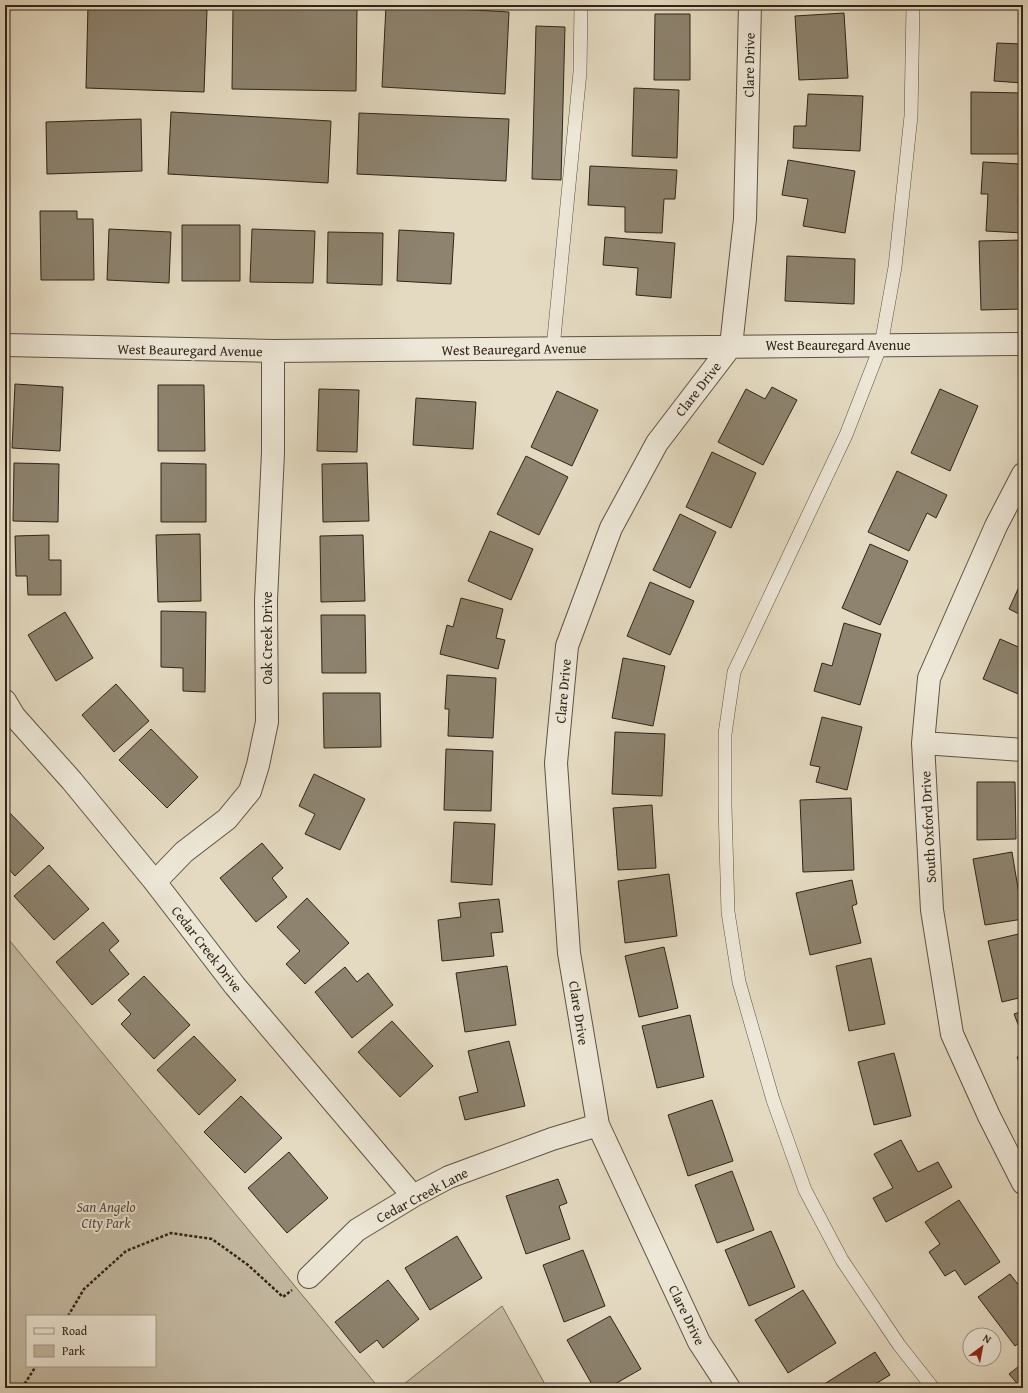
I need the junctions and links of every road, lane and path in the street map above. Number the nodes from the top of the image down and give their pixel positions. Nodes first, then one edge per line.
1 (581, 5) edge
2 (750, 5) edge
3 (913, 5) edge
4 (1023, 344) edge
5 (5, 345) edge
6 (881, 345) junction
7 (731, 346) junction
8 (553, 348) junction
9 (273, 352) junction
10 (1023, 474) edge
11 (5, 700) edge
12 (923, 743) junction
13 (1023, 750) edge
14 (155, 882) junction
15 (598, 1125) junction
16 (1023, 1183) edge
17 (413, 1196) junction
18 (309, 1277) joint
19 (69, 1315) edge
20 (35, 1367) edge
21 (22, 1388) edge
22 (729, 1388) edge
23 (933, 1388) edge

1 - 8 lane
2 - 7 street, Clare Drive
3 - 6 lane
4 - 6 street, West Beauregard Avenue
5 - 9 street, West Beauregard Avenue
6 - 7 street, West Beauregard Avenue
6 - 23 lane
7 - 8 street, West Beauregard Avenue
7 - 15 street, Clare Drive
8 - 9 street, West Beauregard Avenue
9 - 14 street, Oak Creek Drive
10 - 12 street, South Oxford Drive
11 - 14 street, Cedar Creek Drive
12 - 13 street
12 - 16 street, South Oxford Drive
14 - 17 street, Cedar Creek Drive
15 - 17 street, Cedar Creek Lane
15 - 22 street, Clare Drive
17 - 18 street, Cedar Creek Lane
18 - 19 path
20 - 21 path

